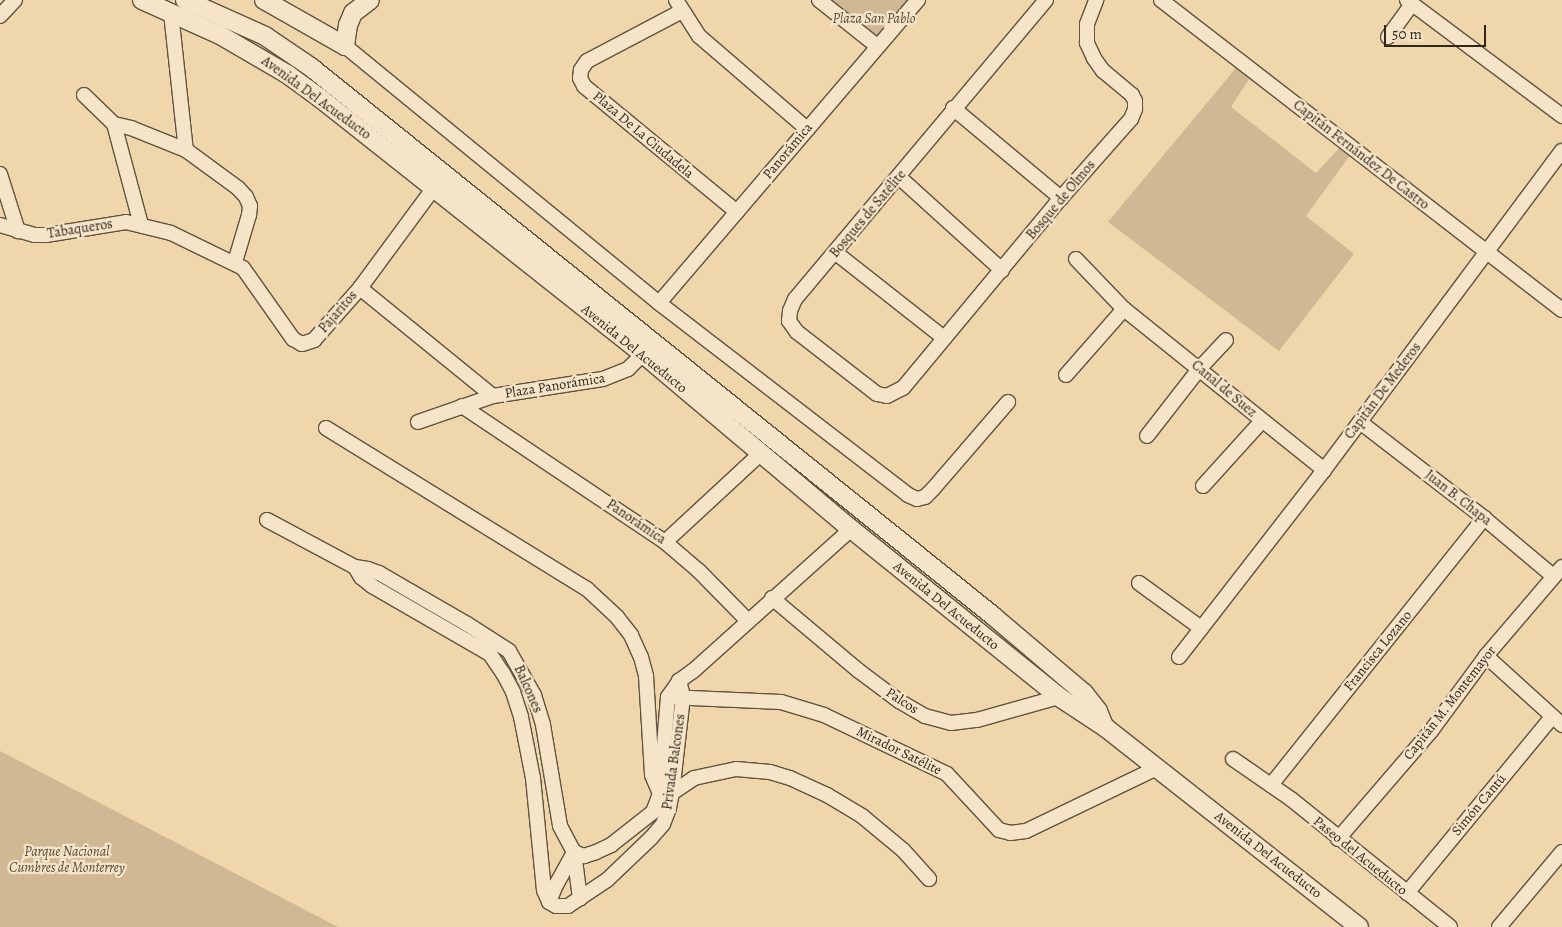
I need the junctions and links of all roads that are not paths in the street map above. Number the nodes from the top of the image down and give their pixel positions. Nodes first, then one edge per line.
1 (15, 0) edge
2 (142, 0) edge
3 (185, 0) edge
4 (264, 0) edge
5 (370, 0) edge
6 (819, 0) edge
7 (918, 0) edge
8 (1046, 0) edge
9 (1096, 0) edge
10 (1161, 0) edge
11 (1410, 2) edge
12 (679, 6) edge
13 (171, 13) junction
14 (0, 16) edge
15 (1388, 37) dead end
16 (345, 46) junction
17 (877, 46) junction
18 (84, 96) dead end
19 (954, 108) junction
20 (1562, 116) edge
21 (114, 124) junction
22 (807, 129) junction
23 (186, 150) junction
24 (1562, 151) edge
25 (0, 174) edge
26 (899, 177) junction
27 (433, 189) junction
28 (1061, 198) junction
29 (737, 212) junction
30 (0, 225) edge
31 (141, 225) junction
32 (18, 231) junction
33 (1486, 252) junction
34 (836, 253) junction
35 (1076, 260) dead end
36 (235, 262) junction
37 (1002, 270) junction
38 (360, 288) junction
39 (659, 303) junction
40 (1124, 309) junction
41 (1562, 310) edge
42 (944, 338) junction
43 (1226, 340) dead end
44 (643, 354) junction
45 (1200, 368) junction
46 (1066, 375) dead end
47 (903, 388) joint
48 (493, 396) junction
49 (1008, 402) dead end
50 (462, 406) junction
51 (1262, 421) junction
52 (418, 422) dead end
53 (1360, 422) junction
54 (326, 428) dead end
55 (1147, 436) dead end
56 (761, 453) junction
57 (1324, 470) junction
58 (1203, 486) dead end
59 (1484, 518) junction
60 (267, 520) dead end
61 (851, 530) junction
62 (665, 542) junction
63 (355, 567) junction
64 (1558, 572) edge
65 (1139, 582) dead end
66 (772, 598) junction
67 (748, 621) junction
68 (1201, 628) junction
69 (1486, 656) junction
70 (1180, 657) dead end
71 (680, 681) junction
72 (683, 696) junction
73 (668, 697) junction
74 (1059, 697) junction
75 (1557, 721) edge
76 (1106, 728) junction
77 (1233, 759) dead end
78 (1156, 768) junction
79 (1271, 785) junction
80 (666, 794) junction
81 (1338, 839) junction
82 (574, 852) junction
83 (1562, 852) edge
84 (929, 879) dead end
85 (1406, 893) junction
86 (580, 899) junction
87 (553, 904) junction
88 (1359, 927) edge
89 (1450, 927) edge
90 (1499, 927) edge

1 - 14 street
2 - 13 street, Avenida Del Acueducto
3 - 76 street, Avenida Del Acueducto
4 - 16 street
5 - 16 street
6 - 17 street
7 - 17 street, Panorámica
8 - 19 street, Bosques de Satélite
9 - 28 street, Bosque de Olmos
10 - 33 street, Capitán Fernández De Castro
11 - 15 street
11 - 20 street
12 - 22 street, Plaza De La Ciudadela
12 - 29 street, Plaza De La Ciudadela
13 - 23 street
13 - 27 street, Avenida Del Acueducto
16 - 39 street
17 - 22 street, Panorámica
18 - 21 street
19 - 26 street, Bosques de Satélite
19 - 28 street
21 - 23 street
21 - 31 street
22 - 29 street, Panorámica
23 - 36 street
24 - 33 street, Capitán De Mederos
25 - 32 street
26 - 34 street, Bosques de Satélite
26 - 37 street
27 - 38 street, Pajaritos
27 - 44 street, Avenida Del Acueducto
28 - 37 street, Bosque de Olmos
29 - 39 street, Panorámica
30 - 32 street, Tabaqueros
31 - 32 street, Tabaqueros
31 - 36 street, Tabaqueros
33 - 41 street, Capitán Fernández De Castro
33 - 53 street, Capitán De Mederos
34 - 42 street
34 - 47 street, Bosques de Satélite
35 - 40 street, Canal de Suez
36 - 38 street, Pajaritos
37 - 42 street, Bosque de Olmos
38 - 48 street
39 - 49 street
40 - 45 street, Canal de Suez
40 - 46 street
42 - 47 street, Bosque de Olmos
43 - 45 street
44 - 48 street, Plaza Panorámica
44 - 56 street, Avenida Del Acueducto
45 - 51 street, Canal de Suez
45 - 55 street
48 - 50 street, Plaza Panorámica
50 - 52 street, Plaza Panorámica
50 - 62 street, Panorámica
51 - 57 street, Canal de Suez
51 - 58 street
53 - 57 street, Capitán De Mederos
53 - 59 street, Juan B. Chapa
54 - 80 street
56 - 61 street, Avenida Del Acueducto
56 - 62 street
57 - 68 street, Capitán De Mederos
59 - 64 street, Juan B. Chapa
59 - 79 street, Francisca Lozano
60 - 63 street, Balcones
61 - 66 street, Privada Balcones
61 - 74 street, Avenida Del Acueducto
62 - 67 street, Panorámica
63 - 82 street, Balcones
63 - 87 street, Balcones
64 - 69 street, Capitán M. Montemayor
65 - 68 street
66 - 67 street, Privada Balcones
66 - 74 street, Palcos
67 - 71 street, Privada Balcones
68 - 70 street, Capitán De Mederos
69 - 75 street
69 - 81 street, Capitán M. Montemayor
71 - 72 street, Privada Balcones
71 - 73 street, Privada Balcones
72 - 73 street, Mirador Satélite
72 - 78 street, Mirador Satélite
72 - 80 street, Privada Balcones
73 - 80 street, Privada Balcones
74 - 76 street, Avenida Del Acueducto
75 - 85 street, Simón Cantú
76 - 78 street, Avenida Del Acueducto
77 - 79 street, Paseo del Acueducto
78 - 88 street, Avenida Del Acueducto
79 - 81 street, Paseo del Acueducto
80 - 82 street, Privada Balcones
80 - 84 street
80 - 86 street, Privada Balcones
81 - 85 street, Paseo del Acueducto
82 - 86 street, Balcones
82 - 87 street
83 - 90 street
85 - 89 street, Paseo del Acueducto
86 - 87 street, Privada Balcones

